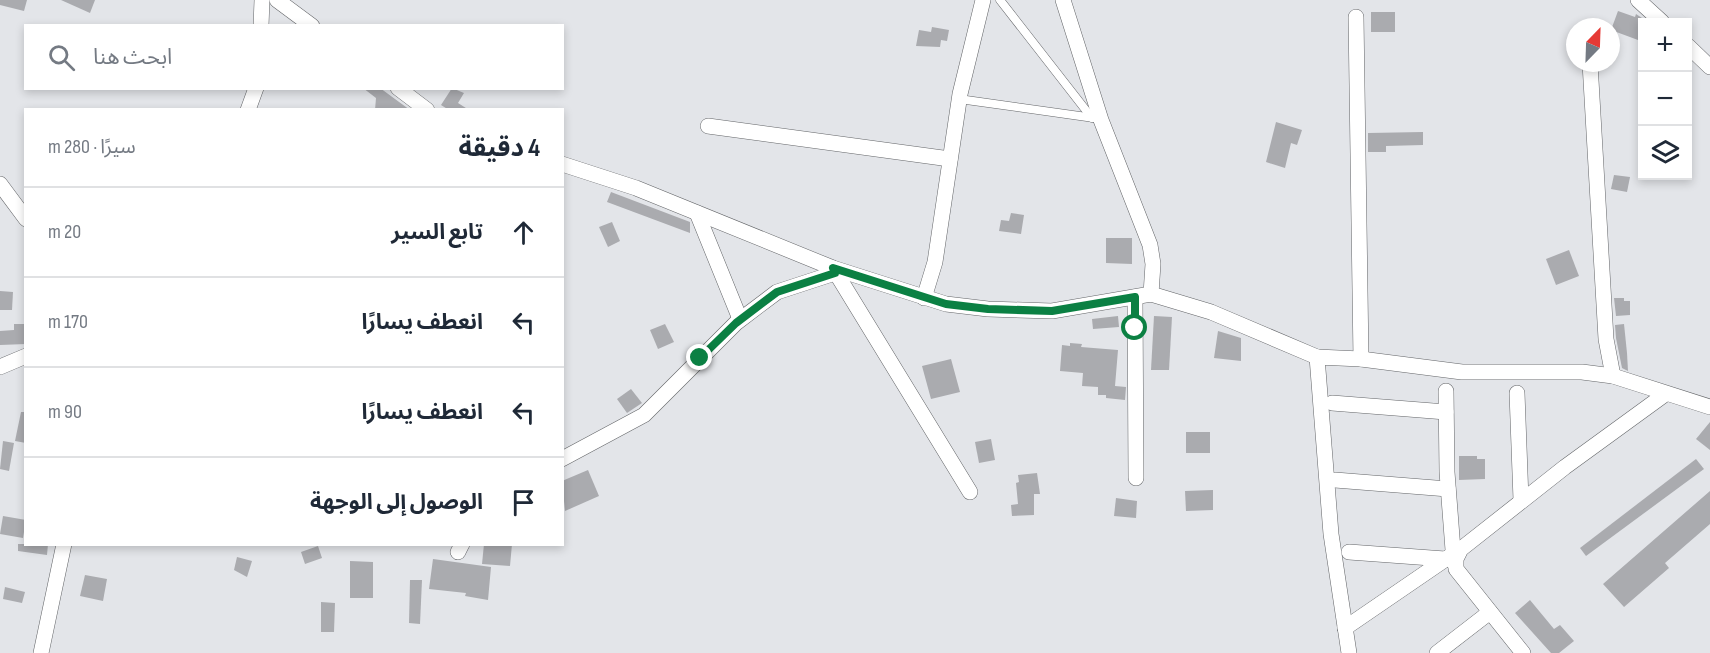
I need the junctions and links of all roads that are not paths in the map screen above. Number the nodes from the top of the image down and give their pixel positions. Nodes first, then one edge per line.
1 (262, 0) edge
2 (277, 0) edge
3 (983, 0) edge
4 (1000, 0) edge
5 (1063, 0) edge
6 (1638, 0) edge
7 (1356, 17) dead end
8 (1658, 18) edge
9 (261, 24) edge
10 (309, 24) edge
11 (1692, 50) edge
12 (1710, 67) edge
13 (1591, 72) edge
14 (255, 90) edge
15 (401, 90) edge
16 (959, 99) junction
17 (249, 108) edge
18 (424, 108) edge
19 (1097, 119) junction
20 (708, 126) dead end
21 (950, 159) junction
22 (564, 165) edge
23 (0, 184) edge
24 (697, 213) junction
25 (24, 216) edge
26 (834, 271) junction
27 (1151, 294) junction
28 (1135, 297) junction
29 (924, 298) junction
30 (740, 320) junction
31 (24, 357) edge
32 (1317, 357) junction
33 (1361, 359) junction
34 (0, 367) edge
35 (1613, 376) junction
36 (1446, 391) dead end
37 (1517, 393) dead end
38 (1664, 394) junction
39 (1332, 403) dead end
40 (1710, 407) edge
41 (1446, 412) junction
42 (564, 458) edge
43 (1136, 478) dead end
44 (1335, 480) dead end
45 (1448, 489) junction
46 (970, 492) dead end
47 (1521, 500) junction
48 (64, 546) edge
49 (1349, 552) dead end
50 (1453, 557) junction
51 (1490, 612) junction
52 (1345, 628) junction
53 (41, 653) edge
54 (1349, 653) edge
55 (1437, 653) edge
56 (1523, 653) edge

1 - 9 street
2 - 10 street
3 - 16 street
4 - 19 lane
5 - 19 street
6 - 8 street
7 - 33 street
11 - 12 street
13 - 35 street
14 - 17 street
15 - 18 street
16 - 19 lane
16 - 21 street
19 - 27 street
20 - 21 street
21 - 29 street
22 - 24 street
23 - 25 street
24 - 26 street
24 - 30 street
26 - 29 street
26 - 30 street
26 - 46 street
27 - 28 street
27 - 32 street
28 - 29 street
28 - 43 street
30 - 42 street
31 - 34 street
32 - 33 street
32 - 52 street
33 - 35 street
35 - 38 street
36 - 41 street
37 - 47 street
38 - 40 street
38 - 47 street
39 - 41 street
41 - 45 street
44 - 45 street
45 - 50 street
47 - 50 street
48 - 53 street
49 - 50 street
50 - 51 street
50 - 52 street
51 - 55 street
51 - 56 street
52 - 54 street

